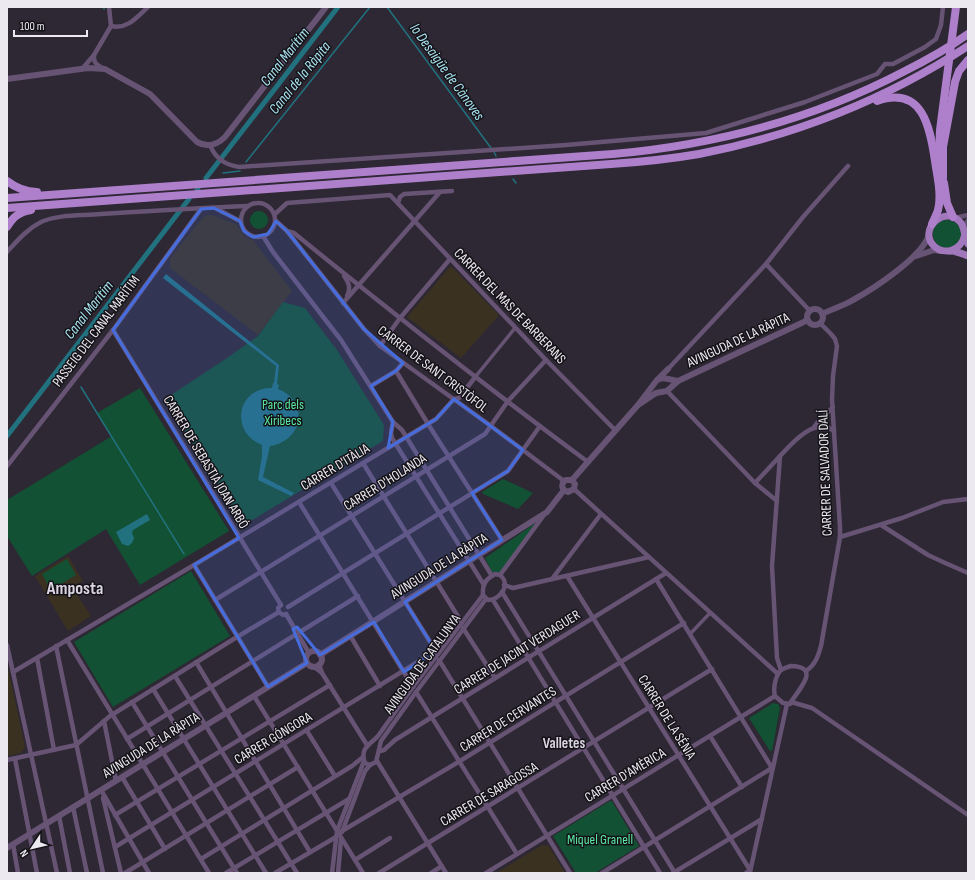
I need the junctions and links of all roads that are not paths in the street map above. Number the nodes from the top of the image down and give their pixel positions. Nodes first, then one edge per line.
1 (108, 7) edge
2 (148, 7) edge
3 (326, 7) edge
4 (943, 7) edge
5 (956, 7) edge
6 (111, 26) junction
7 (968, 29) edge
8 (968, 34) edge
9 (968, 46) edge
10 (94, 55) junction
11 (968, 60) edge
12 (104, 69) junction
13 (81, 70) junction
14 (7, 79) edge
15 (888, 80) junction
16 (808, 124) junction
17 (210, 145) junction
18 (848, 166) dead end
19 (940, 178) junction
20 (7, 181) edge
21 (452, 191) dead end
22 (429, 192) junction
23 (440, 192) junction
24 (72, 193) junction
25 (7, 198) edge
26 (431, 202) junction
27 (398, 203) junction
28 (48, 205) junction
29 (247, 206) junction
30 (7, 208) edge
31 (214, 208) junction
32 (201, 209) junction
33 (275, 214) junction
34 (968, 215) edge
35 (954, 218) junction
36 (968, 220) edge
37 (240, 221) junction
38 (276, 221) junction
39 (414, 221) junction
40 (932, 224) junction
41 (7, 227) edge
42 (287, 231) junction
43 (964, 232) junction
44 (929, 233) junction
45 (264, 236) junction
46 (968, 244) edge
47 (942, 251) junction
48 (950, 251) junction
49 (7, 252) edge
50 (968, 256) edge
51 (450, 259) junction
52 (908, 262) junction
53 (766, 264) junction
54 (341, 271) junction
55 (358, 285) junction
56 (343, 303) junction
57 (809, 310) junction
58 (822, 314) junction
59 (400, 318) junction
60 (808, 320) junction
61 (820, 323) junction
62 (515, 328) junction
63 (113, 330) junction
64 (380, 346) junction
65 (546, 360) junction
66 (402, 363) junction
67 (668, 369) junction
68 (396, 371) junction
69 (476, 376) junction
70 (666, 379) junction
71 (656, 381) junction
72 (678, 381) junction
73 (371, 386) junction
74 (665, 391) junction
75 (454, 399) junction
76 (508, 401) junction
77 (638, 405) junction
78 (833, 407) junction
79 (393, 422) junction
80 (428, 424) junction
81 (491, 426) junction
82 (540, 426) junction
83 (814, 428) junction
84 (616, 430) junction
85 (834, 431) junction
86 (406, 437) junction
87 (395, 444) junction
88 (523, 450) junction
89 (448, 456) junction
90 (780, 456) junction
91 (588, 462) junction
92 (363, 463) junction
93 (7, 466) edge
94 (426, 470) junction
95 (415, 476) junction
96 (572, 480) junction
97 (564, 481) junction
98 (331, 482) junction
99 (755, 483) junction
100 (574, 489) junction
101 (564, 490) junction
102 (472, 493) junction
103 (383, 496) junction
104 (968, 499) edge
105 (777, 501) junction
106 (299, 502) junction
107 (450, 507) junction
108 (547, 512) junction
109 (438, 513) junction
110 (601, 514) junction
111 (351, 516) junction
112 (881, 525) junction
113 (406, 533) junction
114 (320, 535) junction
115 (840, 537) junction
116 (239, 538) junction
117 (502, 540) junction
118 (374, 553) junction
119 (480, 555) junction
120 (649, 557) junction
121 (469, 562) junction
122 (194, 565) junction
123 (260, 572) junction
124 (343, 572) junction
125 (666, 573) junction
126 (968, 573) edge
127 (500, 575) junction
128 (492, 576) junction
129 (567, 576) junction
130 (552, 579) junction
131 (656, 579) junction
132 (436, 583) junction
133 (484, 585) junction
134 (504, 585) junction
135 (502, 592) junction
136 (358, 596) junction
137 (485, 597) junction
138 (215, 600) junction
139 (493, 600) junction
140 (405, 602) junction
141 (281, 605) junction
142 (288, 607) junction
143 (279, 612) junction
144 (710, 613) junction
145 (286, 614) junction
146 (593, 618) junction
147 (374, 622) junction
148 (684, 623) junction
149 (462, 626) junction
150 (298, 633) junction
151 (690, 634) junction
152 (237, 637) junction
153 (350, 637) junction
154 (67, 640) junction
155 (7, 645) edge
156 (56, 646) junction
157 (539, 651) junction
158 (309, 653) junction
159 (437, 653) junction
160 (320, 655) junction
161 (37, 658) junction
162 (528, 658) junction
163 (439, 660) junction
164 (252, 661) junction
165 (196, 662) junction
166 (620, 662) junction
167 (307, 663) junction
168 (316, 665) junction
169 (712, 670) junction
170 (806, 671) junction
171 (13, 672) junction
172 (404, 672) junction
173 (779, 672) junction
174 (175, 676) junction
175 (495, 678) junction
176 (330, 685) junction
177 (380, 686) junction
178 (413, 686) junction
179 (211, 687) junction
180 (268, 687) junction
181 (153, 689) junction
182 (416, 692) junction
183 (254, 696) junction
184 (566, 696) junction
185 (774, 696) junction
186 (462, 698) junction
187 (190, 700) junction
188 (132, 702) junction
189 (555, 702) junction
190 (789, 703) junction
191 (344, 708) junction
192 (649, 708) junction
193 (168, 713) junction
194 (226, 713) junction
195 (112, 715) junction
196 (432, 717) junction
197 (742, 717) junction
198 (104, 721) junction
199 (270, 722) junction
200 (147, 726) junction
201 (205, 726) junction
202 (307, 731) junction
203 (710, 736) junction
204 (127, 739) junction
205 (184, 739) junction
206 (242, 739) junction
207 (374, 741) junction
208 (490, 742) junction
209 (594, 742) junction
210 (284, 744) junction
211 (76, 745) junction
212 (367, 745) junction
213 (380, 748) junction
214 (583, 749) junction
215 (54, 750) junction
216 (221, 751) junction
217 (163, 752) junction
218 (32, 755) junction
219 (678, 756) junction
220 (15, 759) junction
221 (364, 759) junction
222 (7, 760) edge
223 (377, 761) junction
224 (460, 761) junction
225 (256, 762) junction
226 (143, 764) junction
227 (200, 764) junction
228 (370, 765) junction
229 (298, 767) junction
230 (772, 768) junction
231 (235, 774) junction
232 (335, 776) junction
233 (178, 777) junction
234 (119, 779) junction
235 (270, 785) junction
236 (214, 787) junction
237 (742, 787) junction
238 (158, 789) junction
239 (518, 789) junction
240 (623, 789) junction
241 (101, 790) junction
242 (312, 790) junction
243 (612, 796) junction
244 (250, 797) junction
245 (400, 797) junction
246 (88, 799) junction
247 (192, 800) junction
248 (349, 800) junction
249 (137, 802) junction
250 (73, 807) junction
251 (488, 807) junction
252 (710, 807) junction
253 (284, 808) junction
254 (228, 810) junction
255 (173, 812) junction
256 (326, 813) junction
257 (968, 815) edge
258 (59, 816) junction
259 (115, 816) junction
260 (762, 819) junction
261 (264, 820) junction
262 (206, 823) junction
263 (47, 824) junction
264 (150, 825) junction
265 (297, 830) junction
266 (337, 831) junction
267 (342, 831) junction
268 (242, 833) junction
269 (29, 834) junction
270 (187, 836) junction
271 (547, 836) junction
272 (338, 838) junction
273 (390, 838) dead end
274 (128, 839) junction
275 (730, 839) junction
276 (655, 841) junction
277 (278, 842) junction
278 (13, 844) junction
279 (428, 844) junction
280 (220, 846) junction
281 (115, 847) junction
282 (644, 847) junction
283 (7, 848) edge
284 (165, 849) junction
285 (310, 852) junction
286 (517, 854) junction
287 (256, 855) junction
288 (201, 859) junction
289 (355, 860) junction
290 (143, 862) junction
291 (291, 863) junction
292 (442, 866) junction
293 (235, 871) edge
294 (749, 872) edge
295 (18, 873) edge
296 (37, 873) edge
297 (57, 873) edge
298 (70, 873) edge
299 (87, 873) edge
300 (103, 873) edge
301 (121, 873) edge
302 (125, 873) edge
303 (149, 873) edge
304 (209, 873) edge
305 (226, 873) edge
306 (266, 873) edge
307 (275, 873) edge
308 (297, 873) edge
309 (333, 873) edge
310 (363, 873) edge
311 (379, 873) edge
312 (431, 873) edge
313 (446, 873) edge
314 (486, 873) edge
315 (570, 873) edge
316 (602, 873) edge
317 (660, 873) edge
318 (674, 873) edge

1 - 6 street
2 - 6 street
3 - 17 street
4 - 17 street
5 - 19 highway
6 - 10 street
7 - 15 highway
8 - 15 highway
9 - 16 highway
10 - 12 street
10 - 13 street
11 - 19 highway
12 - 13 street
12 - 17 street
13 - 14 street
15 - 24 highway
16 - 19 highway
16 - 28 highway
18 - 53 street
19 - 35 highway
19 - 40 highway
20 - 24 highway
21 - 23 street
22 - 23 street
22 - 26 street
22 - 27 street
23 - 26 street
24 - 25 highway
26 - 39 street
27 - 33 street, CARRER DEL MAS DE BARBERANS
27 - 39 street, CARRER DEL MAS DE BARBERANS
28 - 30 highway
28 - 41 highway
29 - 31 street
29 - 33 street
29 - 37 street
31 - 32 street
31 - 37 street
32 - 49 street
32 - 63 street, PASSEIG DEL CANAL MARÍTIM
33 - 38 street
34 - 35 street
35 - 40 main road
35 - 43 main road
36 - 43 street
37 - 45 street
38 - 42 street, CARRER DE SANT CRISTÒFOL
38 - 45 street
39 - 51 street, CARRER DEL MAS DE BARBERANS
39 - 55 street
40 - 44 main road
42 - 54 street
42 - 56 street, CARRER DE SANT CRISTÒFOL
43 - 46 main road
43 - 48 main road
44 - 47 main road
44 - 52 street
45 - 73 street
47 - 48 main road
47 - 52 street
48 - 50 main road
51 - 59 street
51 - 62 street, CARRER DEL MAS DE BARBERANS
52 - 58 street
53 - 57 street
53 - 67 street
54 - 55 street
54 - 56 street
55 - 56 street
55 - 59 street
56 - 64 street, CARRER DE SANT CRISTÒFOL
57 - 58 street
57 - 60 street
58 - 61 street
59 - 64 street
59 - 69 street
60 - 61 street
60 - 72 street, AVINGUDA DE LA RÀPITA
61 - 78 street, CARRER DE SALVADOR DALÍ
62 - 65 street, CARRER DEL MAS DE BARBERANS
62 - 69 street
63 - 93 street, PASSEIG DEL CANAL MARÍTIM
63 - 116 street, CARRER DE SEBASTIÀ JOAN ARBÓ
64 - 66 street, CARRER DE SANT CRISTÒFOL
65 - 76 street, CARRER D'HOLANDA
65 - 84 street, CARRER DEL MAS DE BARBERANS
66 - 68 street
66 - 75 street, CARRER DE SANT CRISTÒFOL
67 - 70 street
67 - 71 street
68 - 73 street
68 - 80 street
69 - 75 street, CARRER D'ITÀLIA
69 - 76 street
70 - 71 street
70 - 72 street, AVINGUDA DE LA RÀPITA
70 - 74 street
71 - 74 street
71 - 77 street
72 - 74 street, AVINGUDA DE LA RÀPITA
73 - 79 street
74 - 77 street, AVINGUDA DE LA RÀPITA
74 - 99 street
75 - 80 street, CARRER D'ITÀLIA
75 - 81 street, CARRER DE SANT CRISTÒFOL
76 - 81 street, CARRER D'HOLANDA
76 - 82 street
77 - 84 street
78 - 83 street
78 - 85 street, CARRER DE SALVADOR DALÍ
79 - 86 street
79 - 87 street
80 - 86 street, CARRER D'ITÀLIA
80 - 89 street
81 - 88 street, CARRER DE SANT CRISTÒFOL
81 - 89 street, CARRER D'HOLANDA
82 - 88 street
82 - 91 street
83 - 85 street
83 - 90 street
84 - 91 street
85 - 115 street, CARRER DE SALVADOR DALÍ
86 - 87 street, CARRER D'ITÀLIA
86 - 94 street
87 - 92 street, CARRER D'ITÀLIA
87 - 95 street
88 - 97 street, CARRER DE SANT CRISTÒFOL
88 - 102 street
89 - 94 street, CARRER D'HOLANDA
89 - 102 street
90 - 99 street
90 - 105 street
91 - 96 street
92 - 98 street, CARRER D'ITÀLIA
92 - 103 street
94 - 95 street, CARRER D'HOLANDA
94 - 107 street
95 - 103 street, CARRER D'HOLANDA
95 - 109 street
96 - 97 street
96 - 100 street
97 - 101 street
98 - 106 street, CARRER D'ITÀLIA
98 - 111 street
99 - 105 street
100 - 101 street
100 - 110 street
101 - 108 street, AVINGUDA DE LA RÀPITA
102 - 107 street
102 - 117 street
103 - 111 street, CARRER D'HOLANDA
103 - 113 street
104 - 112 street
105 - 173 street
106 - 114 street
106 - 116 street, CARRER D'ITÀLIA
107 - 109 street
107 - 119 street
108 - 117 street, AVINGUDA DE LA RÀPITA
108 - 127 street
109 - 113 street
109 - 121 street
110 - 120 street
110 - 130 street
111 - 114 street, CARRER D'HOLANDA
111 - 118 street
112 - 115 street
112 - 126 street
113 - 118 street
113 - 132 street
114 - 123 street, CARRER D'HOLANDA
114 - 124 street
115 - 170 street, CARRER DE SALVADOR DALÍ
116 - 122 street, CARRER D'ITÀLIA
116 - 123 street, CARRER DE SEBASTIÀ JOAN ARBÓ
117 - 119 street, AVINGUDA DE LA RÀPITA
118 - 124 street
118 - 140 street
119 - 121 street, AVINGUDA DE LA RÀPITA
119 - 128 street
120 - 125 street
120 - 129 street
121 - 132 street, AVINGUDA DE LA RÀPITA
121 - 133 street
122 - 138 street
122 - 154 street, CARRER D'ITÀLIA
123 - 138 street, CARRER D'HOLANDA
123 - 141 street, CARRER DE SEBASTIÀ JOAN ARBÓ
124 - 136 street
124 - 142 street
125 - 131 street, CARRER DE JACINT VERDAGUER
125 - 144 street
127 - 128 street
127 - 134 street
128 - 133 street
129 - 130 street
129 - 146 street, CARRER DE LA SÉNIA
130 - 134 street
131 - 146 street, CARRER DE JACINT VERDAGUER
131 - 148 street
132 - 140 street, AVINGUDA DE LA RÀPITA
132 - 149 street
133 - 137 street
134 - 135 street
135 - 139 street
135 - 157 street
136 - 147 street
136 - 150 street
137 - 139 street
137 - 149 street, AVINGUDA DE CATALUNYA
138 - 152 street
139 - 162 street
140 - 147 street, AVINGUDA DE LA RÀPITA
140 - 159 street
141 - 142 street
141 - 143 street
142 - 145 street
143 - 145 street
143 - 152 street
144 - 151 street
144 - 173 street
145 - 150 street
146 - 157 street, CARRER DE JACINT VERDAGUER
146 - 166 street, CARRER DE LA SÉNIA
147 - 153 street, AVINGUDA DE LA RÀPITA
147 - 172 street
148 - 151 street
148 - 166 street, CARRER DE CERVANTES
149 - 159 street, CARRER GÓNGORA
149 - 163 street, AVINGUDA DE CATALUNYA
149 - 175 street
150 - 158 street
150 - 164 street
151 - 169 street
152 - 164 street
152 - 165 street
153 - 160 street, AVINGUDA DE LA RÀPITA
153 - 177 street
154 - 156 street, CARRER D'ITÀLIA
154 - 195 street
155 - 171 street
156 - 161 street, CARRER D'ITÀLIA
156 - 211 street
157 - 162 street, CARRER DE JACINT VERDAGUER
157 - 184 street
158 - 160 street
158 - 167 street
159 - 172 street, CARRER GÓNGORA
159 - 178 street
160 - 168 street
161 - 171 street, CARRER D'ITÀLIA
161 - 215 street
162 - 175 street, CARRER DE JACINT VERDAGUER
162 - 189 street
163 - 182 street, AVINGUDA DE CATALUNYA
163 - 186 street
164 - 179 street
164 - 180 street
165 - 174 street
165 - 179 street
166 - 184 street, CARRER DE CERVANTES
166 - 192 street, CARRER DE LA SÉNIA
167 - 168 street
167 - 180 street, AVINGUDA DE LA RÀPITA
168 - 176 street
169 - 192 street, CARRER DE SARAGOSSA
169 - 197 street
170 - 173 street
170 - 190 street
171 - 218 street
172 - 177 street, CARRER GÓNGORA
172 - 178 street
173 - 185 street
174 - 181 street
174 - 187 street
175 - 186 street, CARRER DE JACINT VERDAGUER
176 - 191 street
176 - 199 street
177 - 191 street, CARRER GÓNGORA
178 - 207 street
179 - 187 street
179 - 194 street
180 - 183 street, AVINGUDA DE LA RÀPITA
181 - 188 street
181 - 193 street
182 - 196 street
182 - 213 street, AVINGUDA DE CATALUNYA
183 - 194 street, AVINGUDA DE LA RÀPITA
183 - 199 street
184 - 189 street, CARRER DE CERVANTES
184 - 209 street
185 - 190 street
185 - 197 street, CARRER D'AMÈRICA
186 - 196 street, CARRER DE JACINT VERDAGUER
186 - 208 street
187 - 193 street
187 - 201 street
188 - 195 street
188 - 200 street
189 - 208 street, CARRER DE CERVANTES
189 - 214 street
190 - 230 street
190 - 257 street
191 - 202 street, CARRER GÓNGORA
191 - 212 street
192 - 209 street, CARRER DE SARAGOSSA
192 - 219 street, CARRER DE LA SÉNIA
193 - 200 street
193 - 205 street
194 - 201 street, AVINGUDA DE LA RÀPITA
194 - 206 street
195 - 198 street
195 - 204 street
196 - 213 street, CARRER DE JACINT VERDAGUER
196 - 224 street
197 - 203 street, CARRER D'AMÈRICA
197 - 230 street
198 - 211 street
198 - 234 street
199 - 206 street
199 - 210 street
200 - 204 street
200 - 217 street
201 - 205 street, AVINGUDA DE LA RÀPITA
201 - 216 street
202 - 210 street, CARRER GÓNGORA
202 - 232 street
203 - 219 street, CARRER D'AMÈRICA
203 - 237 street
204 - 226 street
205 - 217 street, AVINGUDA DE LA RÀPITA
205 - 227 street
206 - 216 street
206 - 225 street
207 - 212 street
207 - 213 street
208 - 224 street, CARRER DE CERVANTES
208 - 239 street
209 - 214 street, CARRER DE SARAGOSSA
209 - 240 street
210 - 225 street, CARRER GÓNGORA
210 - 229 street
211 - 215 street
211 - 246 street
212 - 221 street
213 - 223 street, AVINGUDA DE CATALUNYA
214 - 239 street, CARRER DE SARAGOSSA
214 - 243 street
215 - 218 street
216 - 227 street
216 - 231 street
217 - 226 street, AVINGUDA DE LA RÀPITA
217 - 233 street
218 - 220 street
218 - 263 street
219 - 240 street, CARRER D'AMÈRICA
219 - 252 street, CARRER DE LA SÉNIA
220 - 222 street
220 - 269 street
221 - 228 street
221 - 232 street
221 - 248 street
223 - 228 street
223 - 245 street
224 - 245 street, CARRER DE CERVANTES
224 - 251 street
225 - 231 street, CARRER GÓNGORA
225 - 235 street
226 - 234 street, AVINGUDA DE LA RÀPITA
226 - 238 street
227 - 233 street
227 - 236 street
228 - 267 street
229 - 235 street
229 - 242 street
230 - 237 street
230 - 260 street
231 - 236 street, CARRER GÓNGORA
231 - 244 street
232 - 242 street
233 - 238 street
233 - 247 street
234 - 241 street, AVINGUDA DE LA RÀPITA
234 - 249 street
235 - 244 street
235 - 253 street
236 - 247 street, CARRER GÓNGORA
236 - 254 street
237 - 252 street
238 - 249 street
238 - 255 street
239 - 251 street, CARRER DE SARAGOSSA
239 - 271 street
240 - 243 street, CARRER D'AMÈRICA
240 - 276 street
241 - 246 street, AVINGUDA DE LA RÀPITA
241 - 259 street
241 - 281 street
242 - 253 street
242 - 256 street
243 - 271 street, CARRER D'AMÈRICA
243 - 282 street
244 - 254 street
244 - 261 street
245 - 267 street, CARRER DE CERVANTES
245 - 279 street
246 - 250 street, AVINGUDA DE LA RÀPITA
246 - 300 street
247 - 255 street, CARRER GÓNGORA
247 - 262 street
248 - 256 street
248 - 266 street
249 - 259 street
249 - 264 street
250 - 258 street, AVINGUDA DE LA RÀPITA
250 - 299 street
251 - 279 street, CARRER DE SARAGOSSA
251 - 286 street
252 - 275 street, CARRER DE LA SÉNIA
252 - 276 street
253 - 261 street
253 - 265 street
254 - 262 street
254 - 268 street
255 - 264 street, CARRER GÓNGORA
255 - 270 street
256 - 265 street
256 - 266 street
258 - 263 street, AVINGUDA DE LA RÀPITA
258 - 298 street
259 - 274 street
260 - 275 street
260 - 294 street
261 - 268 street
261 - 277 street
262 - 270 street
262 - 280 street
263 - 269 street, AVINGUDA DE LA RÀPITA
263 - 297 street
264 - 274 street, CARRER GÓNGORA
264 - 284 street
265 - 277 street
265 - 285 street
266 - 272 street
267 - 272 street
268 - 280 street
268 - 287 street
269 - 278 street, AVINGUDA DE LA RÀPITA
269 - 296 street
270 - 284 street
270 - 288 street
271 - 286 street, CARRER D'AMÈRICA
271 - 315 street
272 - 285 street
272 - 289 street
272 - 309 street
273 - 289 street
274 - 281 street, CARRER GÓNGORA
274 - 290 street
275 - 294 street, CARRER DE LA SÉNIA
275 - 318 street
276 - 282 street
276 - 318 street
277 - 287 street
277 - 291 street
278 - 283 street, AVINGUDA DE LA RÀPITA
278 - 295 street
279 - 292 street
279 - 311 street, CARRER DE SARAGOSSA
280 - 288 street
280 - 293 street
281 - 301 street
282 - 316 street
282 - 317 street
284 - 290 street
285 - 291 street
286 - 314 street, CARRER D'AMÈRICA
287 - 293 street
287 - 306 street
288 - 304 street
289 - 310 street
290 - 302 street
290 - 303 street
291 - 307 street
291 - 308 street
292 - 312 street
292 - 313 street
293 - 305 street

